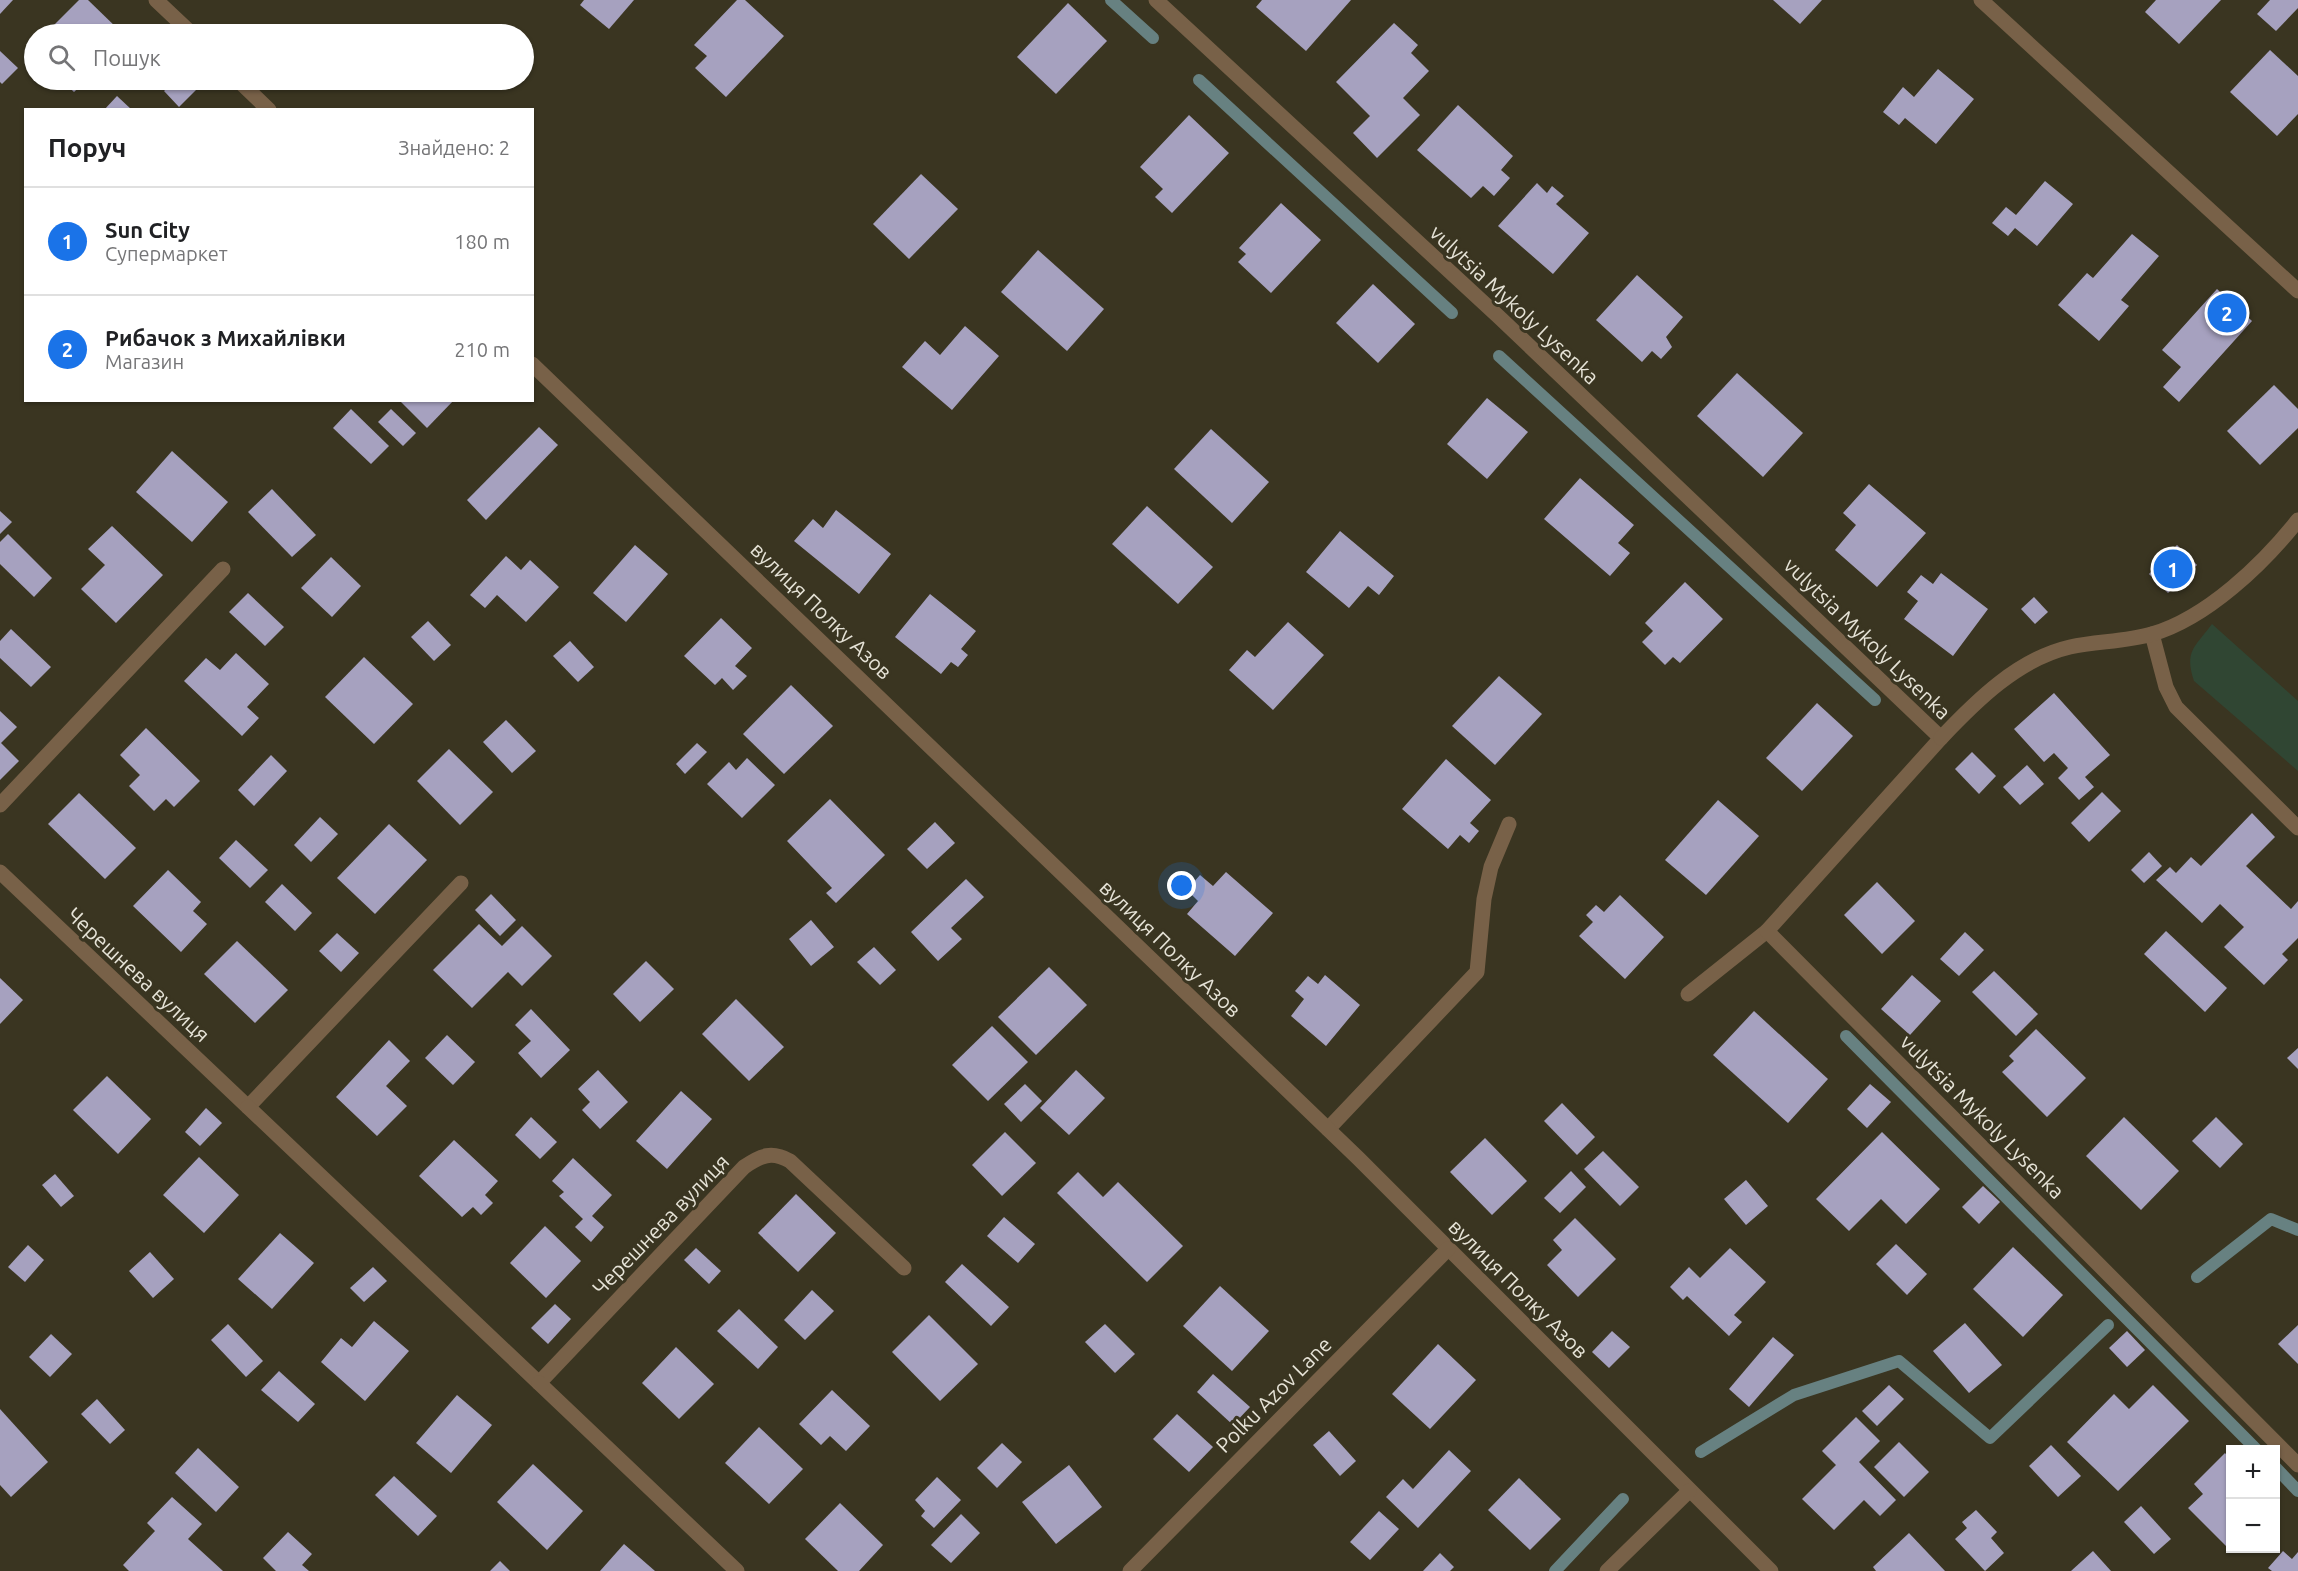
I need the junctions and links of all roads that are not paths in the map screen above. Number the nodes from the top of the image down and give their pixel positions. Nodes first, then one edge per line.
1 (156, 0) edge
2 (1156, 0) edge
3 (1980, 0) edge
4 (181, 24) edge
5 (248, 90) edge
6 (267, 108) edge
7 (2298, 291) edge
8 (534, 366) edge
9 (2298, 520) edge
10 (223, 569) dead end
11 (2152, 634) junction
12 (1941, 738) junction
13 (0, 806) edge
14 (1509, 824) dead end
15 (2298, 828) edge
16 (0, 873) edge
17 (461, 883) dead end
18 (1767, 931) junction
19 (1688, 994) dead end
20 (248, 1107) junction
21 (1328, 1129) junction
22 (1448, 1249) junction
23 (904, 1268) dead end
24 (539, 1383) junction
25 (2298, 1466) edge
26 (1689, 1491) junction
27 (737, 1571) edge
28 (1130, 1571) edge
29 (1607, 1571) edge
30 (1771, 1571) edge

1 - 4 street
2 - 12 street, vulytsia Mykoly Lysenka
3 - 7 street
5 - 6 street
8 - 21 street, вулиця Полку Азов
9 - 11 street
10 - 13 street
11 - 12 street
11 - 15 street
12 - 18 street, vulytsia Mykoly Lysenka
14 - 21 street
16 - 20 street, Черешнева вулиця
17 - 20 street
18 - 19 street
18 - 25 street, vulytsia Mykoly Lysenka
20 - 24 street, Черешнева вулиця
21 - 22 street, вулиця Полку Азов
22 - 26 street, вулиця Полку Азов
22 - 28 street, Polku Azov Lane
23 - 24 street, Черешнева вулиця
24 - 27 street, Черешнева вулиця
26 - 29 street
26 - 30 street, вулиця Полку Азов

